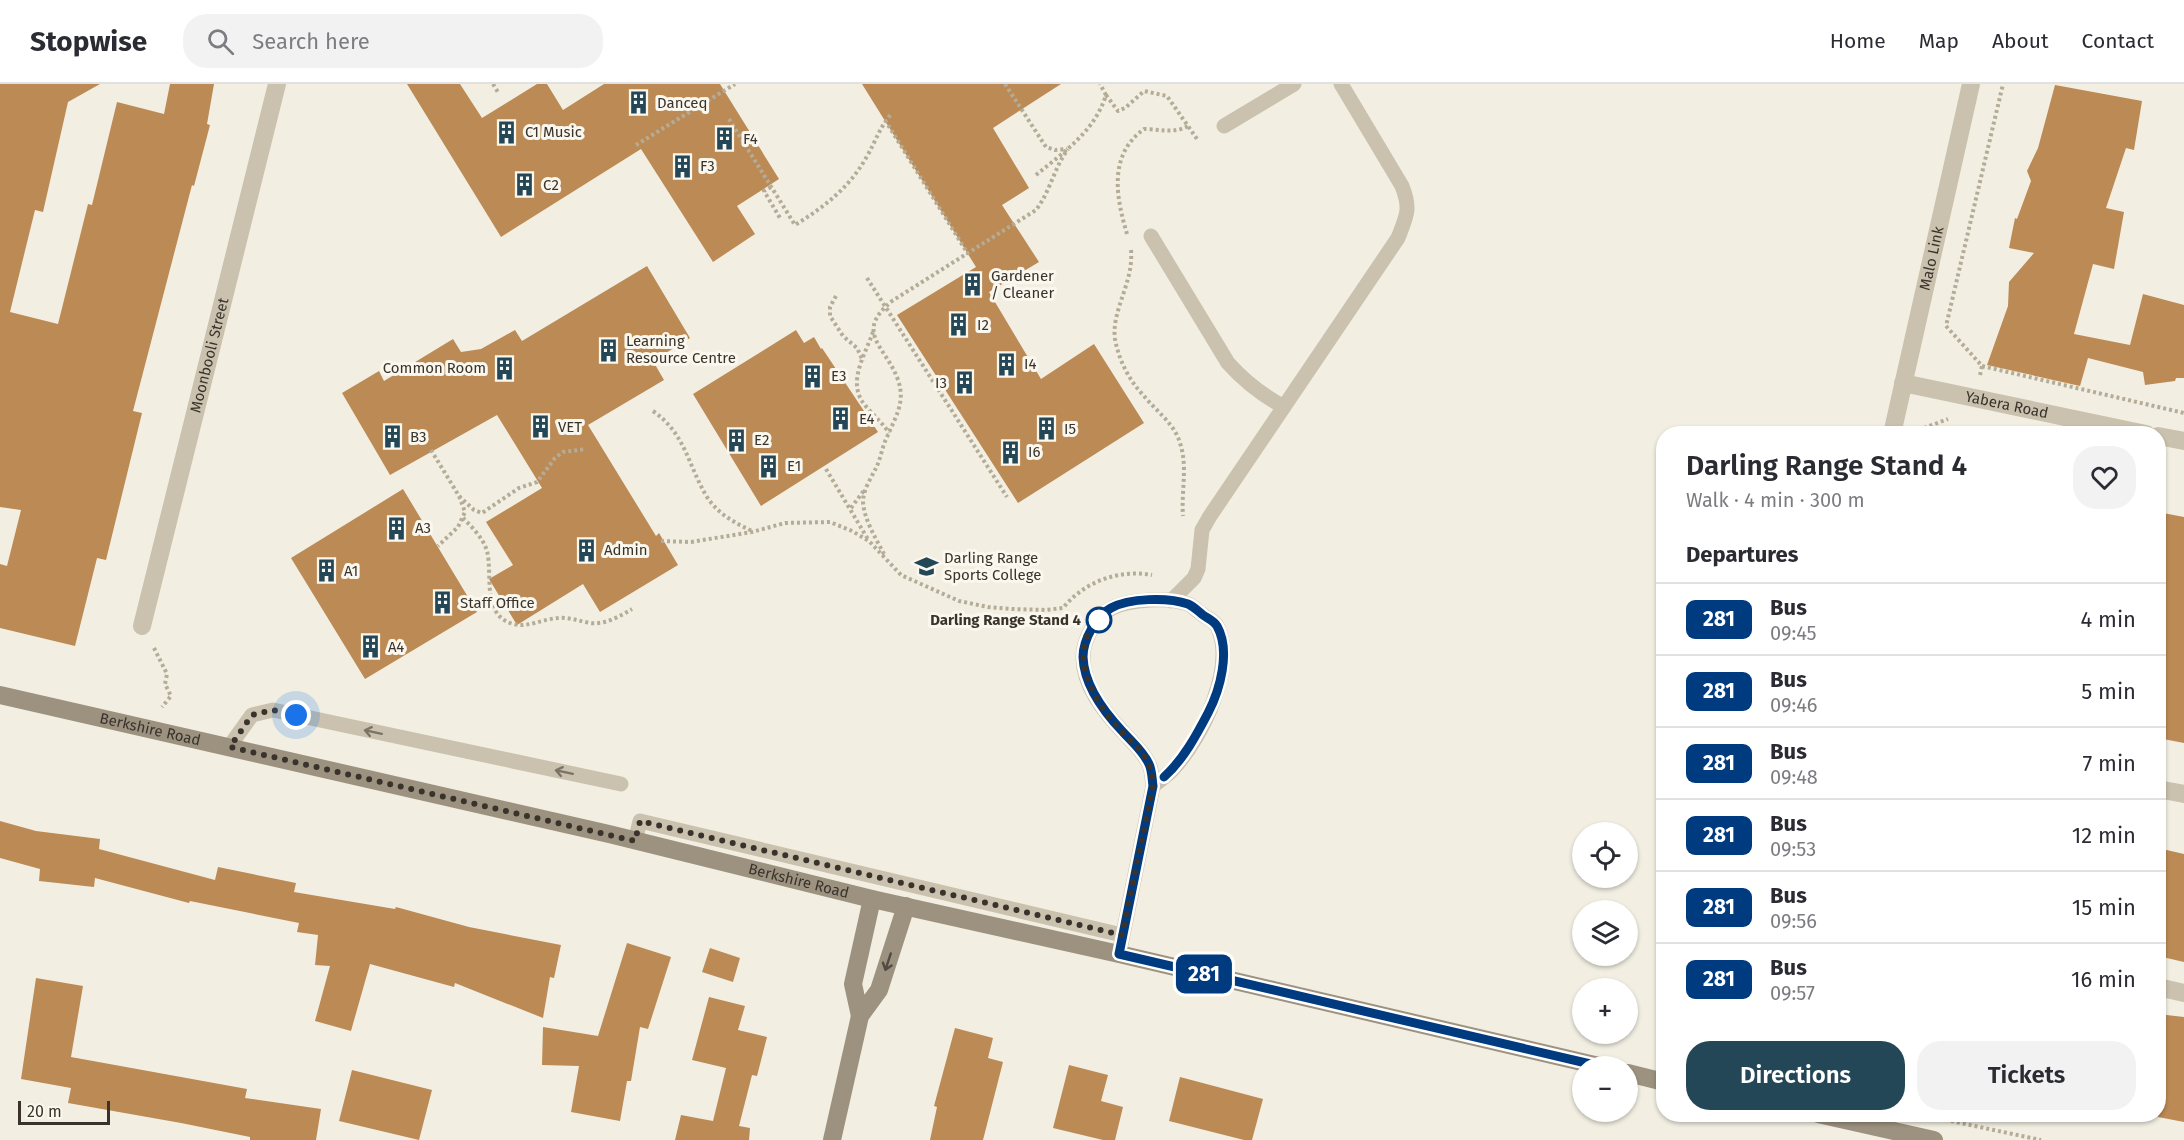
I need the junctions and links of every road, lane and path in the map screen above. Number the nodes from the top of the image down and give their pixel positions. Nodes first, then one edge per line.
1 (277, 84) edge
2 (493, 84) edge
3 (735, 84) edge
4 (1005, 84) edge
5 (1100, 84) edge
6 (1294, 84) edge
7 (1341, 84) edge
8 (1971, 84) edge
9 (2003, 84) edge
10 (499, 94) dead end
11 (1106, 95) junction
12 (892, 113) dead end
13 (729, 119) dead end
14 (885, 120) junction
15 (1188, 126) junction
16 (1224, 126) dead end
17 (1197, 139) dead end
18 (636, 145) dead end
19 (1068, 149) junction
20 (1036, 175) dead end
21 (771, 187) junction
22 (780, 218) dead end
23 (1151, 236) dead end
24 (968, 254) junction
25 (867, 278) dead end
26 (836, 296) dead end
27 (885, 306) junction
28 (873, 331) junction
29 (863, 362) junction
30 (1982, 366) junction
31 (1903, 383) junction
32 (1975, 398) junction
33 (1284, 407) junction
34 (653, 411) dead end
35 (2184, 412) edge
36 (1894, 426) edge
37 (1929, 426) edge
38 (2108, 426) edge
39 (889, 433) junction
40 (2166, 438) edge
41 (2184, 441) edge
42 (586, 449) dead end
43 (431, 450) dead end
44 (826, 469) dead end
45 (866, 489) junction
46 (459, 496) junction
47 (1007, 497) dead end
48 (851, 508) junction
49 (463, 518) junction
50 (1184, 523) dead end
51 (752, 532) junction
52 (661, 541) dead end
53 (869, 541) junction
54 (438, 546) dead end
55 (886, 558) junction
56 (1161, 577) dead end
57 (1171, 601) junction
58 (632, 609) dead end
59 (142, 626) joint
60 (0, 695) edge
61 (156, 731) junction
62 (230, 747) junction
63 (621, 784) dead end
64 (1153, 786) junction
65 (2166, 791) edge
66 (2184, 794) edge
67 (635, 841) junction
68 (872, 898) junction
69 (906, 906) junction
70 (1122, 935) junction
71 (1119, 954) junction
72 (2166, 989) edge
73 (2184, 993) edge
74 (860, 1016) junction
75 (1572, 1060) edge
76 (1638, 1076) edge
77 (1656, 1080) edge
78 (1854, 1122) edge
79 (1955, 1122) edge
80 (832, 1140) edge
81 (1934, 1140) edge
82 (2041, 1140) edge

1 - 59 street, Moonbooli Street
2 - 10 path
3 - 18 path
4 - 19 path
5 - 11 path
6 - 16 lane
7 - 33 lane
8 - 31 street, Malo Link
9 - 30 path
11 - 15 path
11 - 19 path
12 - 14 path
13 - 21 path
14 - 21 path
14 - 24 path
15 - 17 path
15 - 50 path
19 - 20 path
19 - 24 path
21 - 22 path
23 - 33 lane
24 - 27 path
25 - 27 path
26 - 29 path
27 - 28 path
27 - 47 path
28 - 29 path
28 - 39 path
29 - 39 path
30 - 32 path
30 - 35 path
31 - 32 street, Yabera Road
31 - 36 street, Malo Link
32 - 37 path
32 - 38 street, Yabera Road
33 - 57 lane
34 - 51 path
39 - 45 path
40 - 41 street
42 - 46 path
43 - 46 path
44 - 48 path
45 - 48 path
45 - 55 path
46 - 49 path
48 - 53 path
49 - 54 path
49 - 58 path
51 - 52 path
51 - 53 path
53 - 55 path
55 - 56 path
57 - 64 lane
57 - 64 lane
59 - 61 path
60 - 61 main road, Berkshire Road
61 - 62 main road, Berkshire Road
63 -> 62 lane
62 - 67 main road, Berkshire Road
64 - 70 lane
65 - 66 street
67 - 68 main road, Berkshire Road
67 - 70 lane
68 - 69 main road, Berkshire Road
68 - 74 main road
69 - 71 main road, Berkshire Road
69 -> 74 main road
70 - 71 lane
71 - 75 main road, Berkshire Road
72 - 73 street
74 - 80 main road
76 - 77 main road
78 - 81 main road
79 - 82 path

